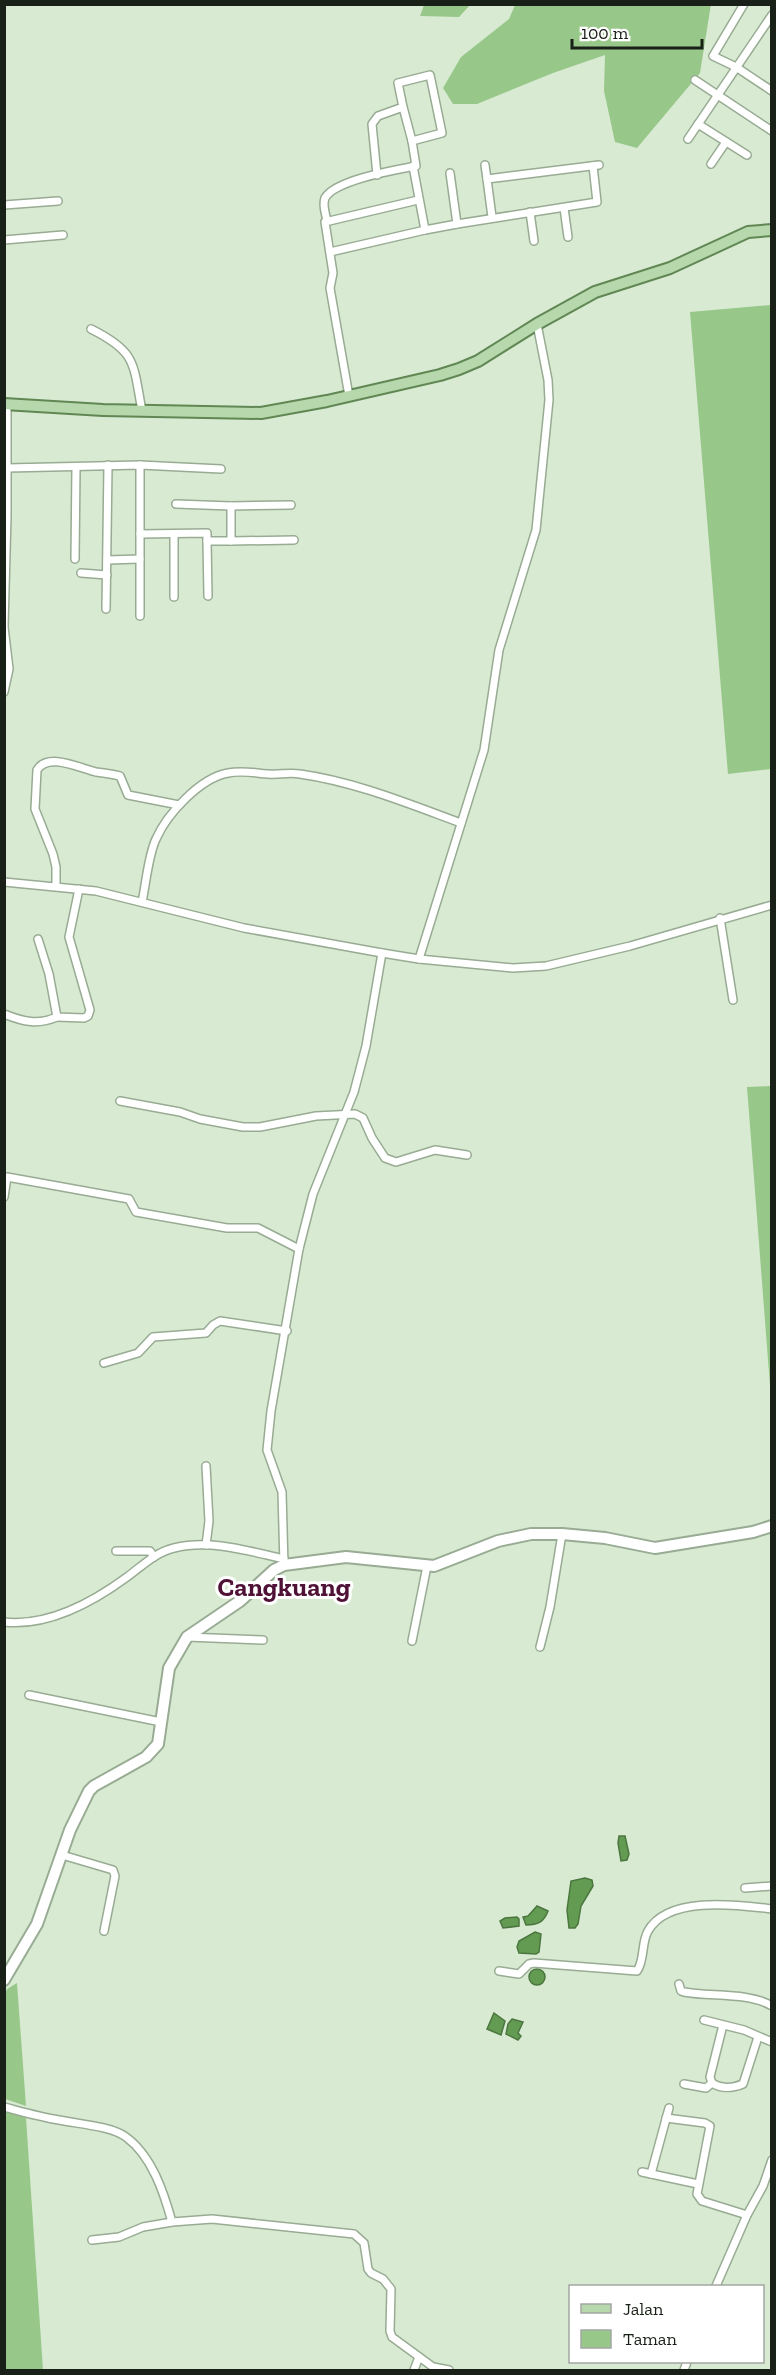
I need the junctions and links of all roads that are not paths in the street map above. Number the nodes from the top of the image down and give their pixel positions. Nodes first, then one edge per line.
1 (744, 4) edge
2 (771, 15) edge
3 (736, 67) junction
4 (695, 80) dead end
5 (771, 91) edge
6 (718, 94) junction
7 (403, 107) junction
8 (698, 124) junction
9 (771, 131) edge
10 (688, 139) dead end
11 (412, 141) junction
12 (726, 142) junction
13 (747, 155) dead end
14 (711, 164) dead end
15 (485, 165) dead end
16 (413, 166) junction
17 (450, 173) dead end
18 (377, 175) junction
19 (487, 179) junction
20 (418, 200) junction
21 (58, 201) dead end
22 (4, 205) edge
23 (564, 208) junction
24 (530, 212) junction
25 (492, 217) junction
26 (327, 221) junction
27 (458, 224) junction
28 (425, 230) junction
29 (771, 230) edge
30 (63, 235) dead end
31 (568, 237) dead end
32 (4, 240) edge
33 (534, 241) dead end
34 (330, 252) junction
35 (537, 324) junction
36 (91, 329) dead end
37 (349, 396) junction
38 (6, 404) edge
39 (142, 411) junction
40 (108, 465) junction
41 (140, 465) junction
42 (75, 467) junction
43 (7, 468) junction
44 (221, 469) dead end
45 (176, 504) dead end
46 (291, 505) dead end
47 (231, 506) junction
48 (140, 534) junction
49 (174, 534) junction
50 (294, 540) dead end
51 (207, 541) junction
52 (231, 541) junction
53 (75, 559) dead end
54 (140, 559) junction
55 (107, 560) junction
56 (81, 573) dead end
57 (107, 575) junction
58 (208, 596) dead end
59 (174, 597) dead end
60 (106, 609) dead end
61 (140, 616) dead end
62 (5, 621) edge
63 (4, 626) edge
64 (4, 692) edge
65 (179, 805) junction
66 (462, 823) junction
67 (4, 882) edge
68 (56, 886) junction
69 (79, 889) junction
70 (142, 902) junction
71 (771, 904) edge
72 (720, 918) junction
73 (38, 939) dead end
74 (382, 953) junction
75 (419, 959) junction
76 (733, 1000) dead end
77 (4, 1014) edge
78 (57, 1017) junction
79 (120, 1101) dead end
80 (343, 1114) junction
81 (467, 1155) dead end
82 (4, 1197) edge
83 (299, 1249) junction
84 (287, 1331) junction
85 (104, 1363) dead end
86 (206, 1466) dead end
87 (771, 1526) edge
88 (562, 1534) junction
89 (206, 1545) junction
90 (116, 1551) dead end
91 (154, 1557) junction
92 (284, 1562) junction
93 (427, 1566) junction
94 (4, 1622) edge
95 (187, 1637) junction
96 (263, 1640) dead end
97 (412, 1641) dead end
98 (540, 1647) dead end
99 (29, 1695) dead end
100 (161, 1722) junction
101 (62, 1855) junction
102 (771, 1886) edge
103 (745, 1888) dead end
104 (771, 1909) edge
105 (104, 1931) dead end
106 (499, 1971) dead end
107 (4, 1980) edge
108 (679, 1984) dead end
109 (771, 2006) edge
110 (704, 2020) dead end
111 (723, 2025) junction
112 (758, 2037) junction
113 (771, 2042) edge
114 (712, 2083) junction
115 (684, 2084) dead end
116 (4, 2107) edge
117 (669, 2108) dead end
118 (666, 2118) junction
119 (771, 2160) edge
120 (642, 2172) dead end
121 (651, 2174) junction
122 (698, 2184) junction
123 (747, 2215) junction
124 (172, 2222) junction
125 (92, 2240) dead end
126 (716, 2285) edge
127 (419, 2357) junction
128 (414, 2370) edge
129 (449, 2370) edge

1 - 3 street
2 - 3 street
3 - 5 street
3 - 6 street
4 - 6 street
6 - 8 street
6 - 9 street
7 - 11 street
7 - 11 street
7 - 18 street
8 - 10 street
8 - 12 street
11 - 16 street
12 - 13 street
12 - 14 street
15 - 19 street
16 - 18 street
16 - 20 street
17 - 27 street
18 - 26 street
19 - 23 street
19 - 25 street
20 - 26 street
20 - 28 street
21 - 22 street
23 - 24 street
23 - 31 street
24 - 25 street
24 - 33 street
25 - 27 street
26 - 34 street
27 - 28 street
28 - 34 street
29 - 35 main road
30 - 32 street
34 - 37 street
35 - 37 main road
35 - 66 street
36 - 39 street
37 - 39 main road
38 - 39 main road
38 - 43 street
40 - 41 street
40 - 42 street
40 - 55 street
41 - 44 street
41 - 48 street
42 - 43 street
42 - 53 street
43 - 62 street
45 - 47 street
46 - 47 street
47 - 52 street
48 - 49 street
48 - 54 street
49 - 51 street
49 - 59 street
50 - 52 street
51 - 52 street
51 - 58 street
54 - 55 street
54 - 61 street
55 - 57 street
56 - 57 street
57 - 60 street
62 - 63 street
63 - 64 street
65 - 66 street
65 - 68 street
65 - 70 street
66 - 75 street
67 - 68 street
68 - 69 street
69 - 70 street
69 - 78 street
70 - 74 street
71 - 72 street
72 - 75 street
72 - 76 street
73 - 78 street
74 - 75 street
74 - 80 street
77 - 78 street
79 - 80 street
80 - 81 street
80 - 83 street
82 - 83 street
83 - 84 street
84 - 85 street
84 - 92 street
86 - 89 street
87 - 88 street
88 - 93 street
88 - 98 street
89 - 91 street
89 - 92 street
90 - 91 street
91 - 94 street
92 - 93 street
92 - 95 street
93 - 97 street
95 - 96 street
95 - 100 street
99 - 100 street
100 - 101 street
101 - 105 street
101 - 107 street
102 - 103 street
104 - 106 street
108 - 109 street
110 - 111 street
111 - 112 street
111 - 114 street
112 - 113 street
112 - 114 street
114 - 115 street
116 - 124 street
117 - 118 street
118 - 121 street
118 - 122 street
119 - 123 street
120 - 121 street
121 - 122 street
122 - 123 street
123 - 126 street
124 - 125 street
124 - 127 street
127 - 128 street
127 - 129 street

